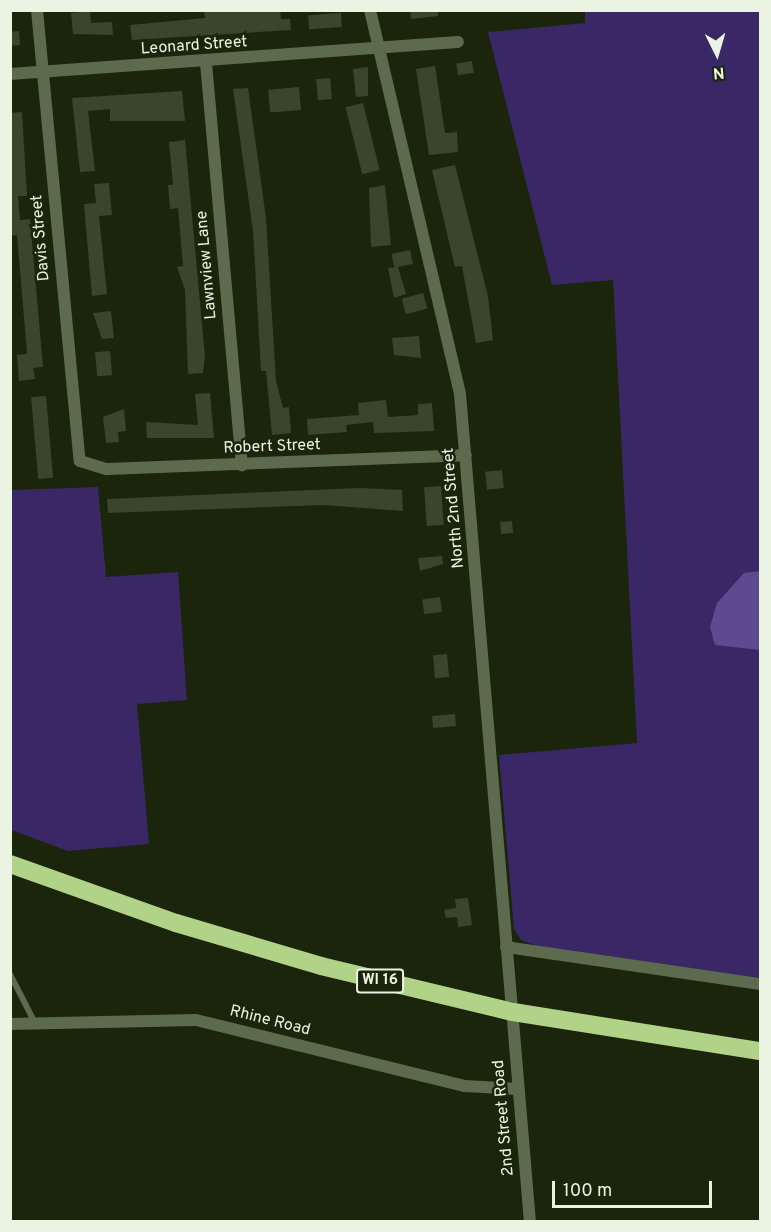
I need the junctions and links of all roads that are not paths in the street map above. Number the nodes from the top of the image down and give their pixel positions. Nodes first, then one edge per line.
1 (37, 10) edge
2 (370, 10) edge
3 (458, 42) dead end
4 (379, 48) junction
5 (206, 63) junction
6 (43, 73) junction
7 (10, 74) edge
8 (466, 455) junction
9 (80, 461) joint
10 (242, 465) junction
11 (10, 864) edge
12 (506, 947) junction
13 (10, 974) edge
14 (760, 984) edge
15 (513, 1012) junction
16 (35, 1023) junction
17 (10, 1024) edge
18 (760, 1051) edge
19 (518, 1089) junction
20 (530, 1221) edge

1 - 6 street, Davis Street
2 - 4 street, North 2nd Street
3 - 4 street, Leonard Street
4 - 5 street, Leonard Street
4 - 8 street, North 2nd Street
5 - 6 street, Leonard Street
5 - 10 street, Lawnview Lane
6 - 7 street, Leonard Street
6 - 9 street, Davis Street
8 - 10 street, Robert Street
8 - 12 street, North 2nd Street
9 - 10 street, Robert Street
11 - 15 highway, WI 16
12 - 14 street
12 - 15 street, North 2nd Street
13 - 16 lane
15 - 18 highway, WI 16
15 - 19 street, 2nd Street Road
16 - 17 street, Rhine Road
16 - 19 street, Rhine Road
19 - 20 street, 2nd Street Road

